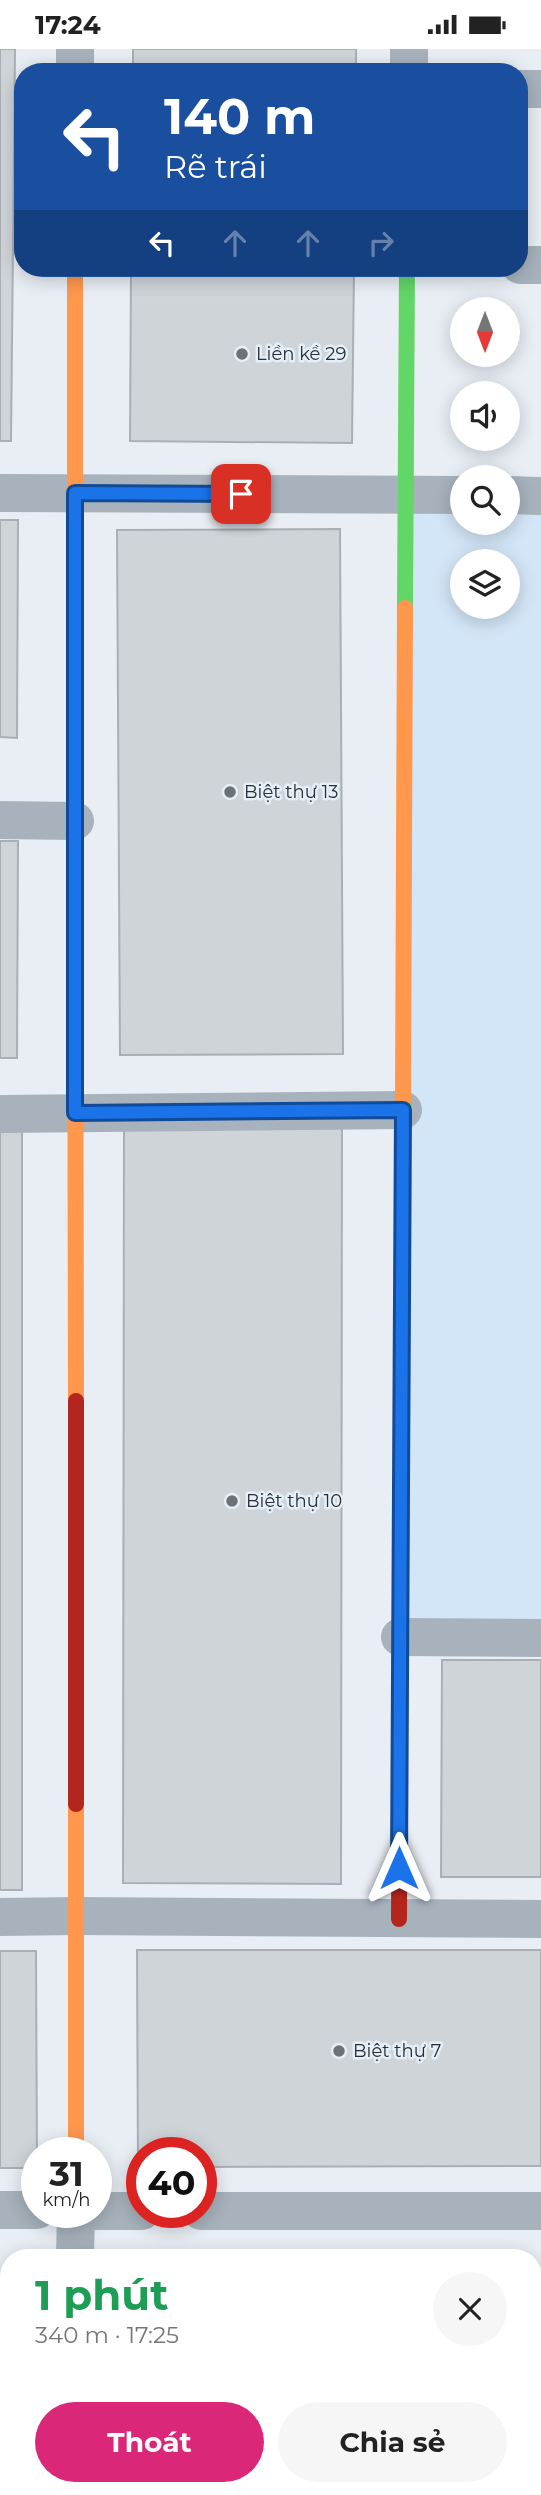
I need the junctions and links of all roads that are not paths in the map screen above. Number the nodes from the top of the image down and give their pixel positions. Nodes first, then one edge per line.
1 (75, 277) edge
2 (407, 277) edge
3 (0, 493) edge
4 (75, 493) junction
5 (406, 495) junction
6 (450, 495) edge
7 (520, 495) edge
8 (541, 496) edge
9 (0, 820) edge
10 (75, 821) junction
11 (403, 1110) junction
12 (75, 1113) junction
13 (0, 1114) edge
14 (400, 1637) junction
15 (541, 1638) edge
16 (76, 1916) junction
17 (0, 1917) edge
18 (399, 1919) junction
19 (541, 1919) edge
20 (76, 2137) edge
21 (0, 2210) edge
22 (21, 2210) edge
23 (217, 2211) edge
24 (541, 2211) edge
25 (76, 2228) edge
26 (75, 2249) edge

1 - 4 street
2 - 5 street
3 - 4 street
4 - 5 street
4 - 10 street
5 - 6 street
5 - 11 street
7 - 8 street
9 - 10 street
10 - 12 street
11 - 12 street
11 - 14 street
12 - 13 street
12 - 16 street
14 - 15 street
14 - 18 street
16 - 17 street
16 - 18 street
16 - 20 street
18 - 19 street
21 - 22 street
23 - 24 street
25 - 26 street

